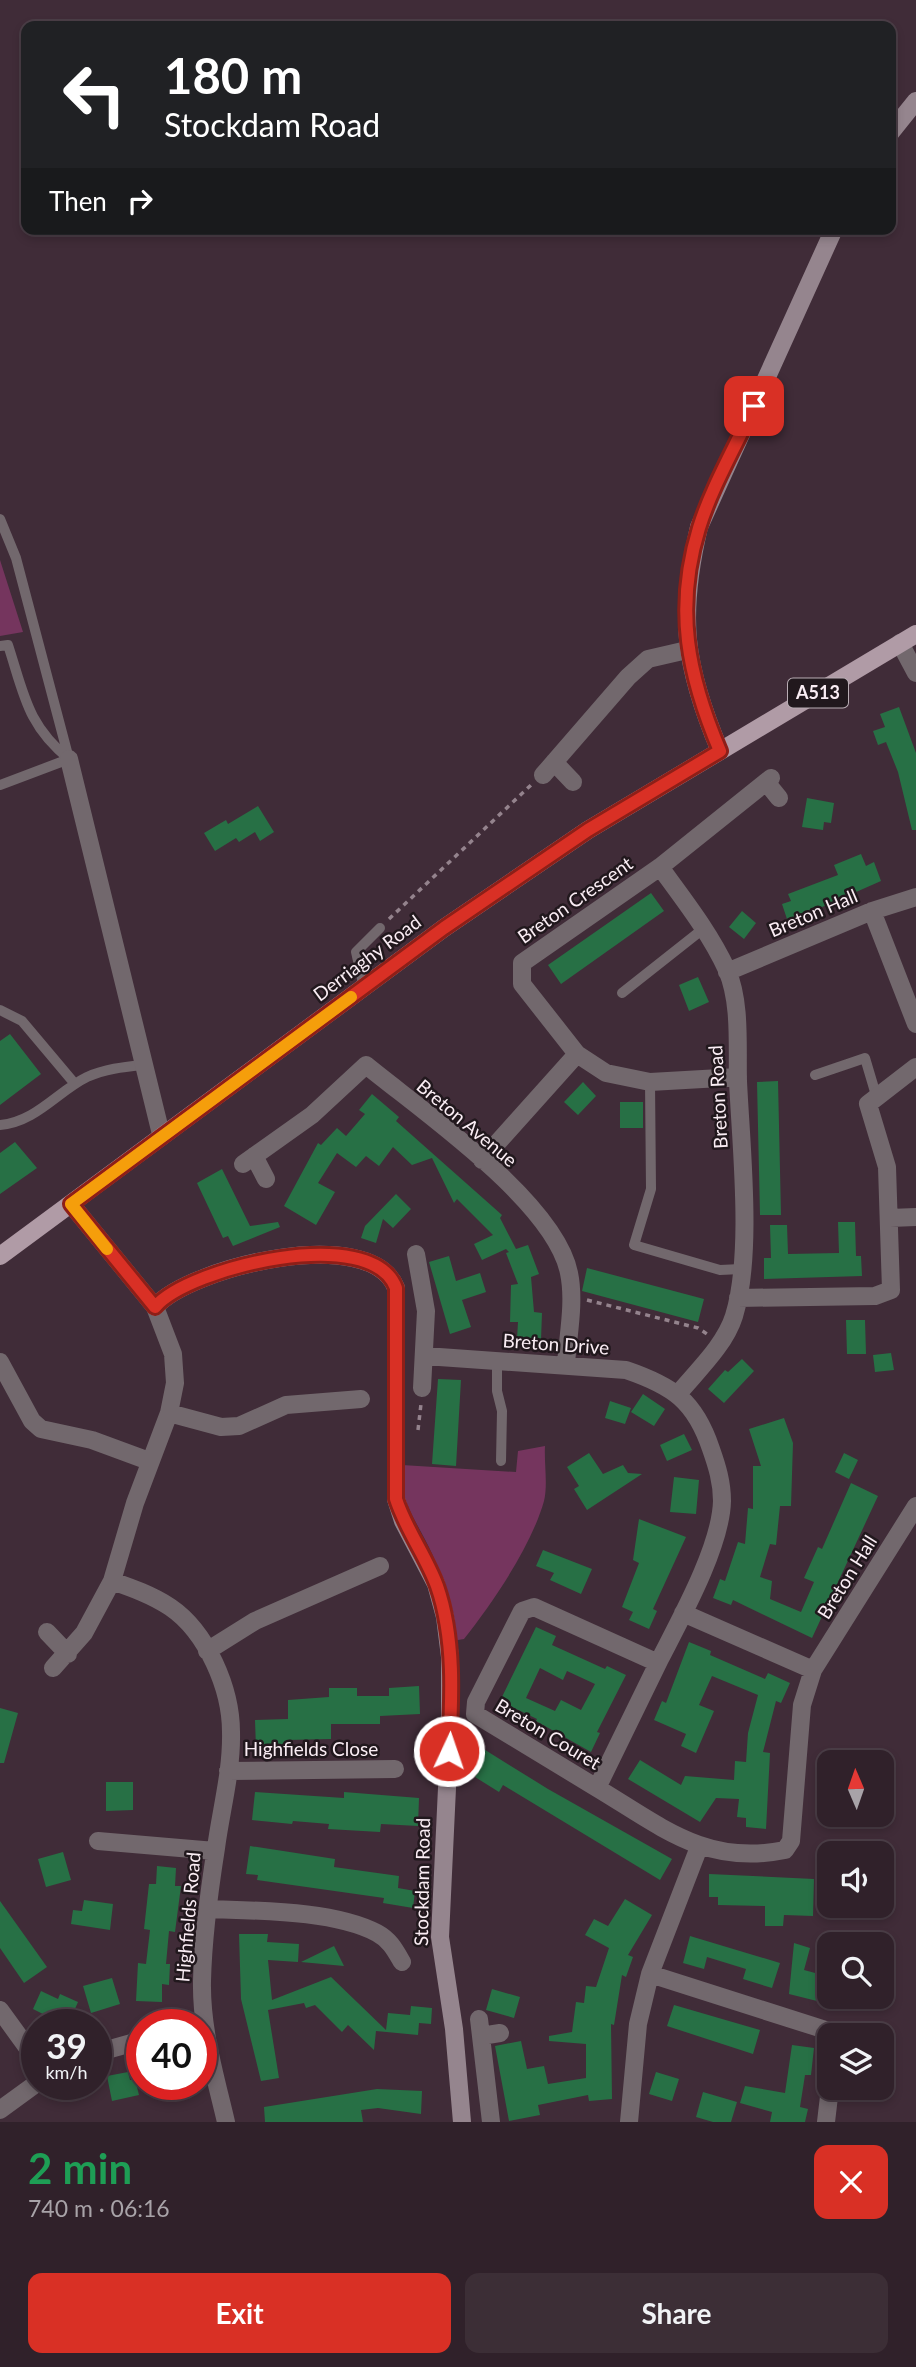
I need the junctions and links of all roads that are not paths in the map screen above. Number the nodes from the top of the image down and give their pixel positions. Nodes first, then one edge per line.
1 (916, 101) edge
2 (896, 126) edge
3 (831, 235) edge
4 (0, 519) edge
5 (916, 635) edge
6 (900, 643) junction
7 (0, 646) edge
8 (687, 650) junction
9 (916, 673) edge
10 (720, 751) junction
11 (69, 759) junction
12 (573, 782) dead end
13 (0, 785) edge
14 (779, 798) dead end
15 (660, 867) junction
16 (916, 897) edge
17 (872, 911) junction
18 (380, 928) road end
19 (704, 929) junction
20 (727, 972) junction
21 (364, 988) junction
22 (622, 993) dead end
23 (0, 1010) edge
24 (916, 1024) edge
25 (577, 1054) junction
26 (142, 1065) junction
27 (916, 1067) edge
28 (815, 1075) dead end
29 (738, 1077) junction
30 (650, 1082) junction
31 (75, 1084) junction
32 (876, 1095) junction
33 (0, 1125) edge
34 (161, 1134) junction
35 (482, 1160) junction
36 (266, 1179) dead end
37 (71, 1204) junction
38 (916, 1217) edge
39 (890, 1218) junction
40 (416, 1254) dead end
41 (0, 1256) edge
42 (741, 1269) junction
43 (738, 1298) junction
44 (155, 1307) junction
45 (425, 1356) junction
46 (497, 1361) junction
47 (0, 1362) edge
48 (566, 1364) junction
49 (422, 1388) road end
50 (678, 1394) junction
51 (361, 1399) dead end
52 (169, 1413) junction
53 (149, 1461) junction
54 (501, 1461) dead end
55 (916, 1506) edge
56 (380, 1566) dead end
57 (112, 1581) junction
58 (683, 1613) junction
59 (47, 1632) dead end
60 (207, 1651) junction
61 (68, 1654) junction
62 (658, 1663) junction
63 (53, 1668) dead end
64 (814, 1670) junction
65 (395, 1769) dead end
66 (228, 1771) junction
67 (597, 1788) junction
68 (98, 1841) dead end
69 (699, 1847) junction
70 (215, 1850) junction
71 (209, 1909) junction
72 (402, 1962) dead end
73 (650, 1974) junction
74 (203, 2009) edge
75 (0, 2010) edge
76 (817, 2027) edge
77 (500, 2033) dead end
78 (21, 2039) edge
79 (217, 2086) edge
80 (21, 2095) edge
81 (829, 2100) edge
82 (0, 2110) edge
83 (226, 2122) edge
84 (461, 2122) edge
85 (491, 2122) edge
86 (629, 2122) edge
87 (826, 2122) edge

1 - 2 street
3 - 8 street
4 - 11 lane
5 - 6 main road, A513
6 - 9 street
6 - 10 main road, A513
7 - 11 lane
8 - 10 street
8 - 12 street
10 - 21 main road, Derriaghy Road / A513
11 - 13 lane
11 - 26 street
14 - 15 street, Breton Crescent
15 - 19 street, Breton Road
15 - 25 street, Breton Crescent
16 - 17 street, Breton Hall
17 - 20 street, Breton Hall
17 - 24 street
18 - 21 lane
19 - 20 street, Breton Road
19 - 22 lane
20 - 29 street, Breton Road
21 - 34 main road, Derriaghy Road / A513
23 - 31 lane
25 - 30 street, Breton Crescent
25 - 35 street
26 - 31 lane
26 - 34 street
27 - 32 street
28 - 32 lane
29 - 30 street, Breton Crescent
29 - 42 street, Breton Road
30 - 42 lane
31 - 33 lane
32 - 39 street
34 - 37 main road, Derriaghy Road / A513
35 - 36 street, Breton Avenue
35 - 48 street, Breton Avenue
37 - 41 main road, Derriaghy Road / A513
37 - 44 street
38 - 39 street
39 - 43 street
40 - 45 street
42 - 43 street, Breton Road
43 - 50 street, Breton Road
44 - 52 street
44 - 84 street, Stockdam Road
45 - 46 street, Breton Drive
45 - 49 street
46 - 48 street, Breton Drive
46 - 54 lane
47 - 53 street
48 - 50 street, Breton Drive
50 - 58 street, Breton Couret
51 - 52 street
52 - 53 street
53 - 57 street
55 - 64 street, Breton Hall
56 - 60 street
57 - 60 street, Highfields Road
57 - 61 street
58 - 62 street, Breton Couret
58 - 64 street
59 - 61 street
60 - 66 street, Highfields Road
61 - 63 street
62 - 67 street, Breton Couret
62 - 67 street, Breton Couret
64 - 69 street, Breton Hall
65 - 66 street, Highfields Close
66 - 70 street, Highfields Road
67 - 69 street
68 - 70 street
69 - 73 street
70 - 71 street, Highfields Road
71 - 72 street
71 - 74 street, Highfields Road
73 - 76 street
73 - 86 street
75 - 78 street
77 - 85 street
79 - 83 street, Highfields Road
80 - 82 street
81 - 87 street

